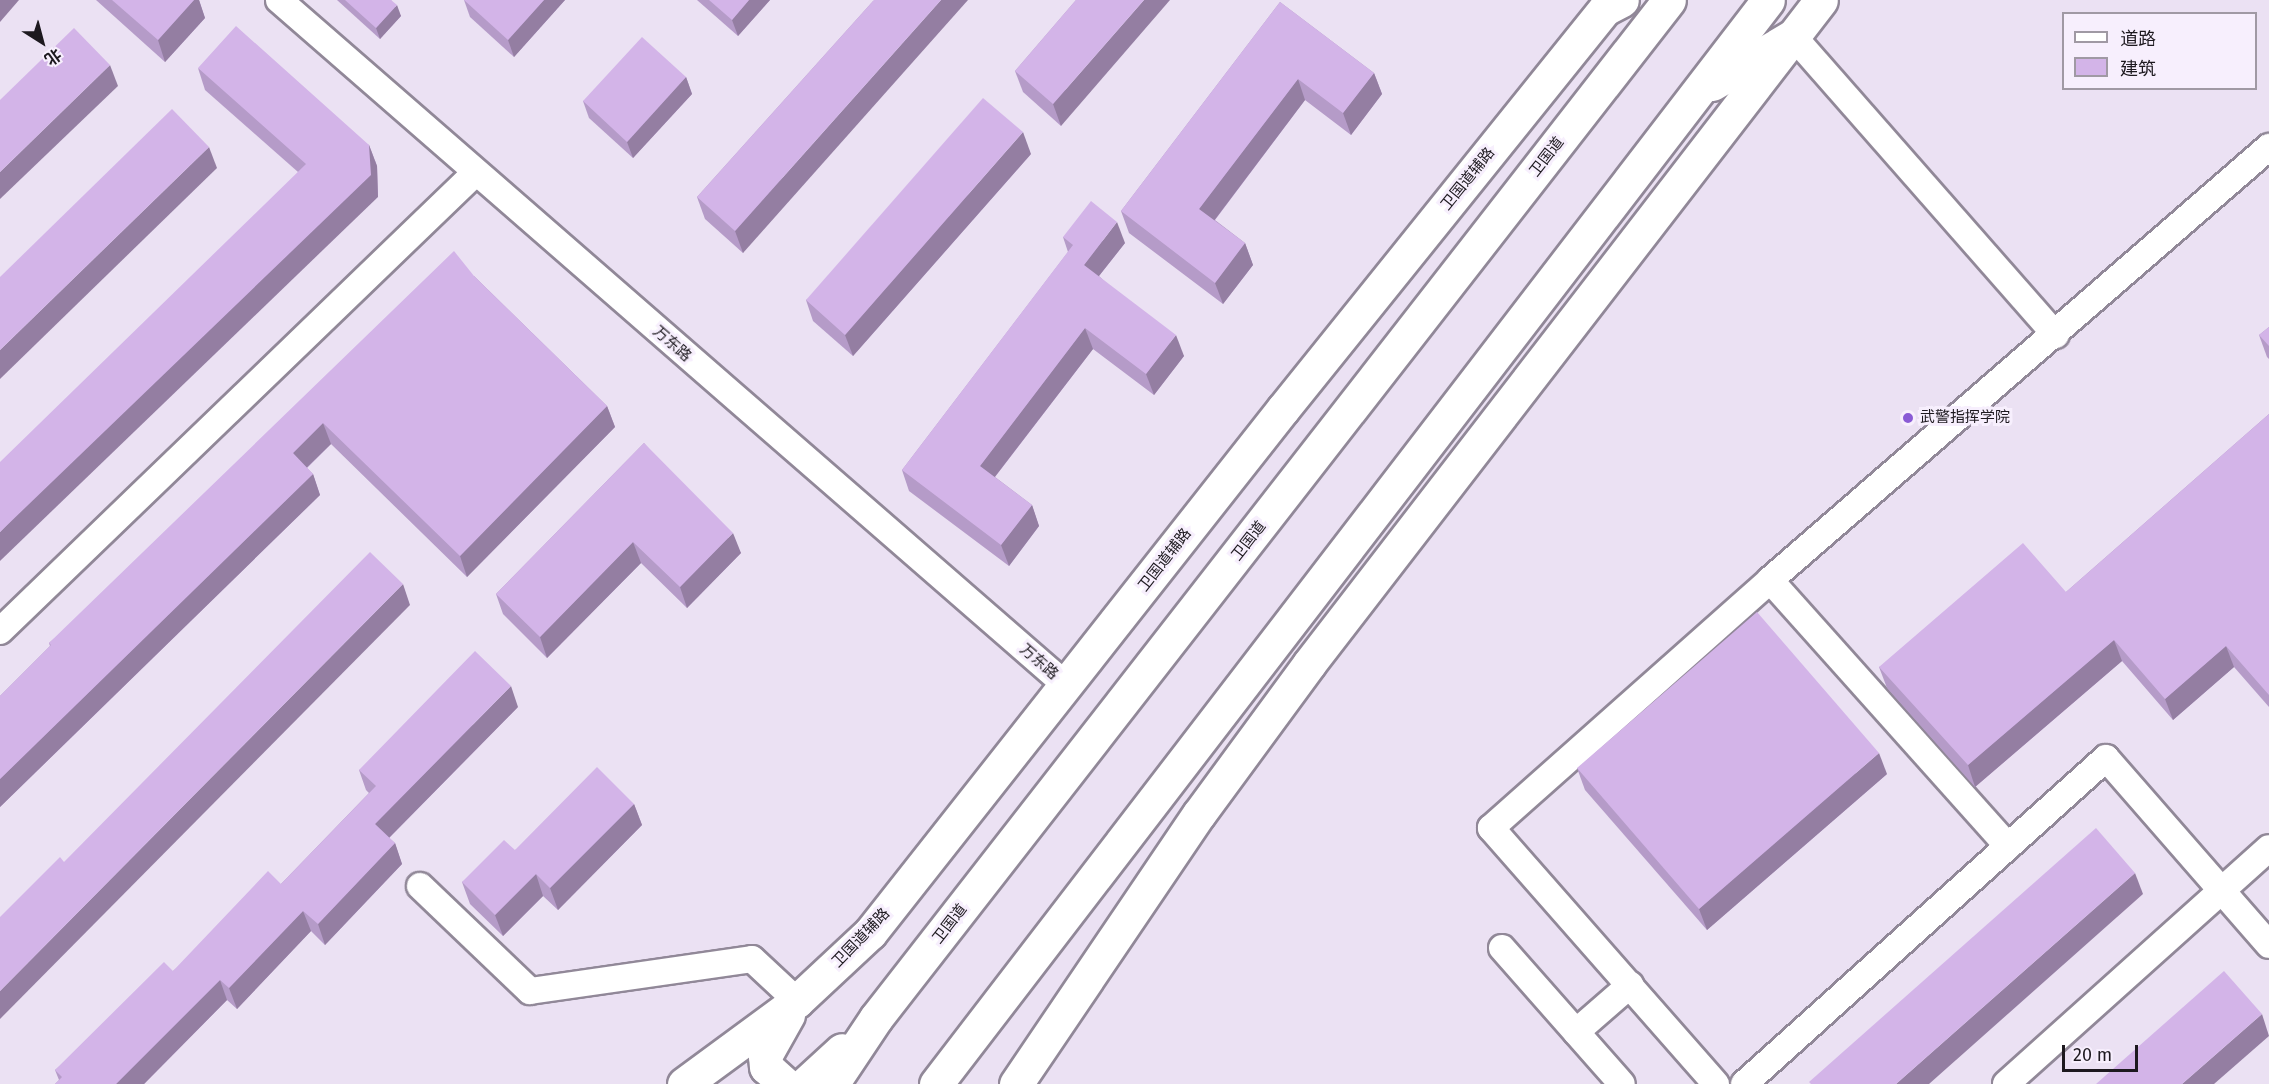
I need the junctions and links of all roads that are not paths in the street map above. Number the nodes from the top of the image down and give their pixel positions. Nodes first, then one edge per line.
1 (1670, 0) edge
2 (1768, 0) edge
3 (1798, 0) edge
4 (1821, 0) edge
5 (284, 2) edge
6 (1613, 3) edge
7 (1793, 36) junction
8 (1700, 91) junction
9 (2269, 147) edge
10 (474, 174) junction
11 (2056, 335) junction
12 (1770, 580) junction
13 (0, 631) edge
14 (1067, 686) junction
15 (2008, 846) junction
16 (2269, 848) edge
17 (420, 886) dead end
18 (2221, 890) junction
19 (2269, 945) edge
20 (1502, 948) dead end
21 (1630, 985) junction
22 (1003, 999) junction
23 (797, 1001) junction
24 (876, 1018) junction
25 (1576, 1032) junction
26 (684, 1084) edge
27 (785, 1084) edge
28 (805, 1084) edge
29 (832, 1084) edge
30 (936, 1084) edge
31 (952, 1084) edge
32 (1016, 1084) edge
33 (1622, 1084) edge
34 (1716, 1084) edge
35 (1744, 1084) edge
36 (2006, 1084) edge

1 - 24 main road, 卫国道
2 - 8 main road
3 - 7 main road
4 - 7 main road
5 - 10 street, 万东路
6 - 14 main road, 卫国道辅路
7 - 8 main road
7 - 11 street
7 - 32 main road
8 - 22 main road
9 - 11 street
10 - 13 street
10 - 14 street, 万东路
11 - 12 street
12 - 15 street
12 - 21 street
14 - 23 main road, 卫国道辅路
15 - 18 street
15 - 35 street
16 - 18 street
17 - 23 street
18 - 19 street
18 - 36 street
20 - 25 street
21 - 25 street
21 - 34 street
22 - 30 main road
22 - 31 main road
23 - 26 main road, 卫国道辅路
23 - 27 main road
24 - 28 main road
24 - 29 main road, 卫国道
25 - 33 street

